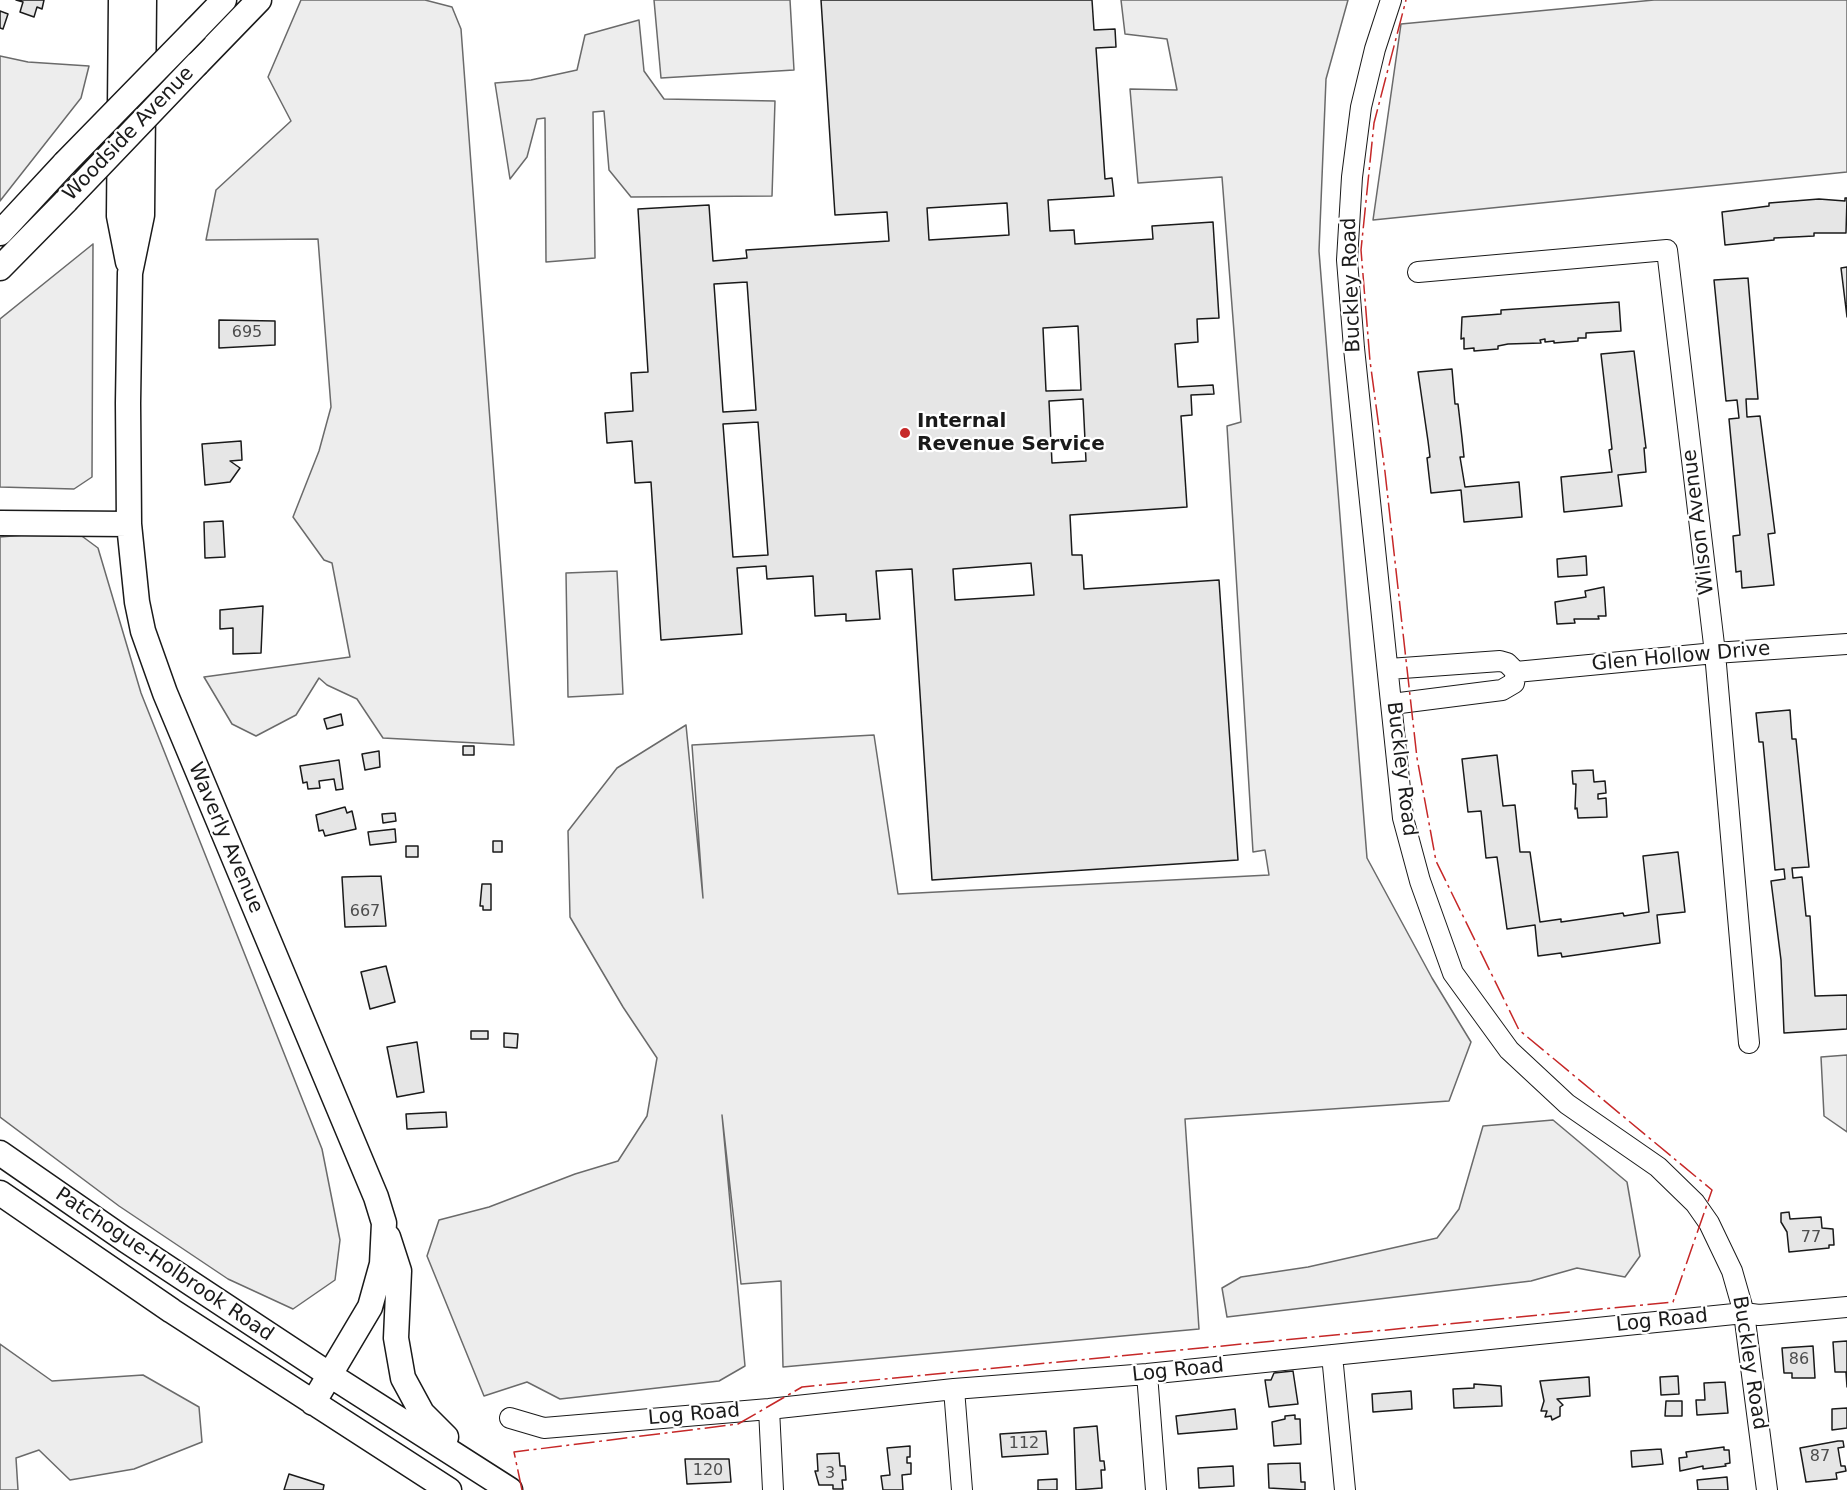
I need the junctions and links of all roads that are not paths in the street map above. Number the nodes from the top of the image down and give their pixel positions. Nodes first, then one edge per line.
1 (121, 0) edge
2 (144, 0) edge
3 (224, 0) edge
4 (259, 0) edge
5 (1391, 0) edge
6 (0, 233) edge
7 (0, 268) edge
8 (1418, 272) dead end
9 (130, 273) junction
10 (0, 523) edge
11 (129, 524) junction
12 (1847, 644) edge
13 (1715, 653) junction
14 (1389, 669) junction
15 (1516, 672) junction
16 (1392, 704) junction
17 (1749, 1043) dead end
18 (0, 1153) edge
19 (0, 1193) edge
20 (384, 1223) junction
21 (1847, 1307) edge
22 (1744, 1313) junction
23 (1332, 1355) junction
24 (1147, 1374) junction
25 (330, 1376) junction
26 (954, 1389) junction
27 (313, 1403) junction
28 (769, 1408) junction
29 (510, 1418) dead end
30 (501, 1484) edge
31 (449, 1490) edge
32 (772, 1490) edge
33 (962, 1490) edge
34 (1156, 1490) edge
35 (1345, 1490) edge
36 (1767, 1490) edge

1 - 9 main road, Waverly Avenue
2 - 9 main road, Waverly Avenue
3 - 6 main road, Woodside Avenue, bridge
4 - 7 main road, Woodside Avenue, bridge
5 - 14 street, Buckley Road
8 - 13 street, Wilson Avenue
9 - 11 main road, Waverly Avenue
10 - 11 main road
11 - 20 main road, Waverly Avenue
12 - 13 street, Glen Hollow Drive
13 - 15 street, Glen Hollow Drive
13 - 17 street, Wilson Avenue
14 - 15 street, Glen Hollow Drive
14 - 16 street, Buckley Road
15 - 16 street
16 - 22 street, Buckley Road
18 - 25 main road, Patchogue-Holbrook Road
19 - 27 main road, Patchogue-Holbrook Road
20 - 25 main road, Waverly Avenue
20 - 30 main road
21 - 22 street, Log Road
22 - 23 street, Log Road
22 - 36 street, Buckley Road
23 - 24 street, Log Road
23 - 35 street
24 - 26 street, Log Road
24 - 34 street
25 - 27 main road, Waverly Avenue
25 - 30 main road
26 - 28 street, Log Road
26 - 33 street
27 - 31 main road
28 - 29 street, Log Road
28 - 32 street

